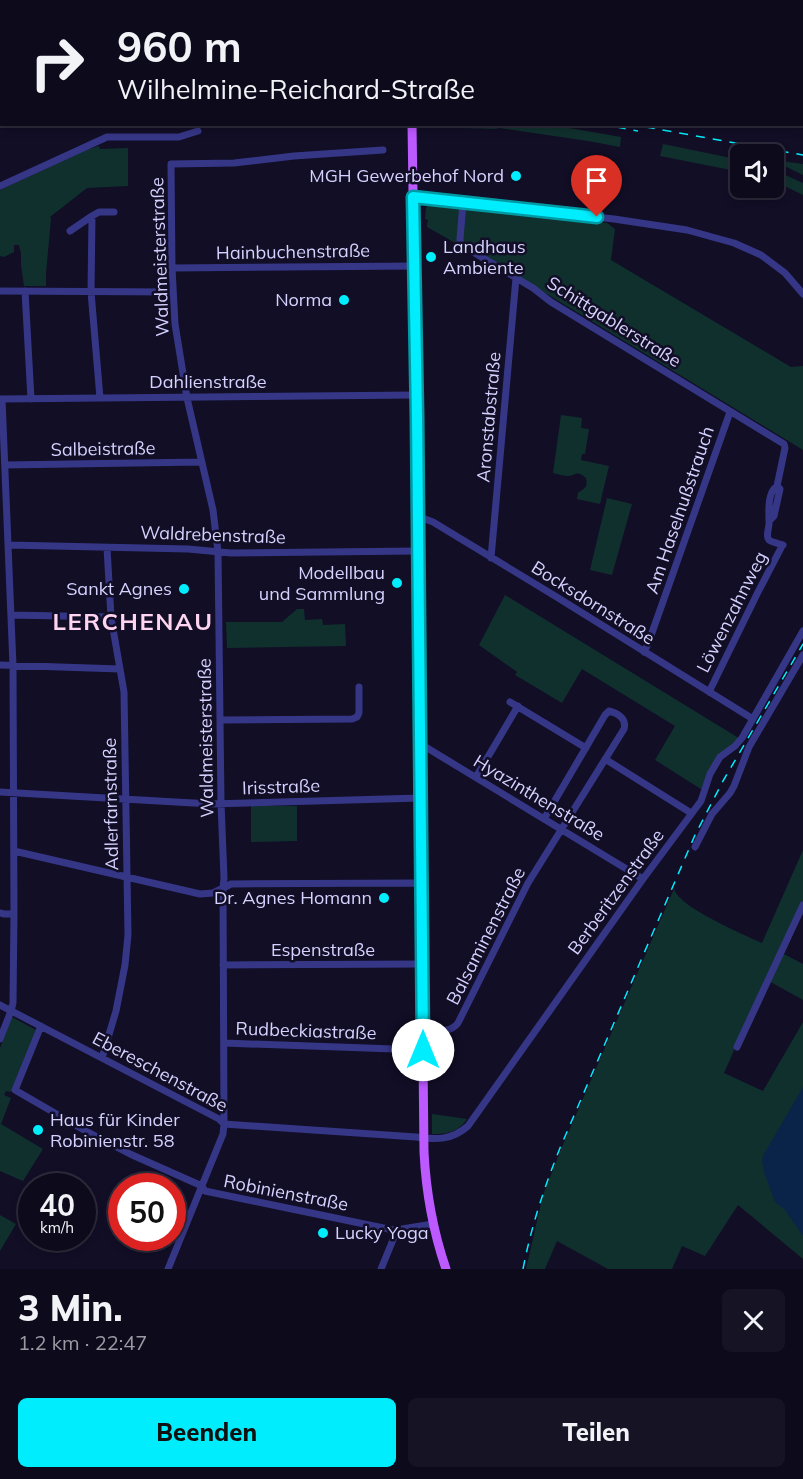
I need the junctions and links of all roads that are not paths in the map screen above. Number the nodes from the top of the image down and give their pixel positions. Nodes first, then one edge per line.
1 (412, 126) edge
2 (198, 131) dead end
3 (383, 150) dead end
4 (0, 186) edge
5 (413, 197) junction
6 (463, 203) junction
7 (114, 212) dead end
8 (92, 216) junction
9 (70, 231) dead end
10 (414, 266) junction
11 (172, 268) junction
12 (516, 278) junction
13 (0, 291) edge
14 (25, 291) junction
15 (91, 292) junction
16 (173, 292) junction
17 (803, 294) edge
18 (416, 395) junction
19 (100, 398) junction
20 (187, 398) junction
21 (1, 399) edge
22 (32, 399) junction
23 (730, 412) junction
24 (785, 448) joint
25 (201, 462) junction
26 (5, 465) junction
27 (417, 516) junction
28 (8, 544) junction
29 (107, 548) junction
30 (417, 551) junction
31 (218, 552) junction
32 (491, 558) junction
33 (11, 615) junction
34 (111, 617) junction
35 (803, 631) edge
36 (644, 652) junction
37 (803, 655) edge
38 (0, 665) edge
39 (13, 666) junction
40 (120, 669) junction
41 (359, 687) dead end
42 (709, 692) junction
43 (510, 702) dead end
44 (518, 706) junction
45 (753, 719) junction
46 (221, 720) junction
47 (419, 743) junction
48 (586, 748) junction
49 (605, 759) junction
50 (476, 777) junction
51 (0, 792) edge
52 (14, 792) junction
53 (420, 798) junction
54 (126, 799) junction
55 (221, 803) junction
56 (691, 813) junction
57 (543, 819) junction
58 (562, 830) junction
59 (695, 848) dead end
60 (14, 851) junction
61 (128, 877) junction
62 (643, 879) junction
63 (421, 885) junction
64 (223, 888) junction
65 (803, 905) edge
66 (0, 913) edge
67 (14, 914) junction
68 (422, 964) junction
69 (224, 965) junction
70 (0, 1005) edge
71 (11, 1011) junction
72 (41, 1026) junction
73 (423, 1030) junction
74 (0, 1039) edge
75 (224, 1043) junction
76 (736, 1047) dead end
77 (423, 1050) junction
78 (102, 1058) junction
79 (224, 1124) junction
80 (423, 1138) junction
81 (202, 1186) junction
82 (433, 1224) junction
83 (398, 1231) junction
84 (168, 1269) edge
85 (381, 1269) edge
86 (446, 1269) edge

1 - 5 main road
2 - 4 street
3 - 11 street, Waldmeisterstraße
5 - 6 street
5 - 10 main road
6 - 12 street, Schittgablerstraße
6 - 17 street
7 - 8 street
8 - 9 street
8 - 15 street
10 - 11 street, Hainbuchenstraße
10 - 18 main road
11 - 16 street, Waldmeisterstraße
12 - 23 street, Schittgablerstraße
12 - 32 street, Aronstabstraße
13 - 14 street
14 - 15 street
14 - 22 street
15 - 16 street
15 - 19 street
16 - 20 street, Waldmeisterstraße
18 - 20 street, Dahlienstraße
18 - 27 main road
19 - 20 street, Dahlienstraße
19 - 22 street, Dahlienstraße
20 - 25 street, Waldmeisterstraße
21 - 22 street, Dahlienstraße
21 - 26 street
23 - 24 street, Schittgablerstraße
23 - 36 street, Am Haselnußstrauch
24 - 42 street, Löwenzahnweg
25 - 26 street, Salbeistraße
25 - 31 street, Waldmeisterstraße
26 - 28 street
27 - 30 main road
27 - 32 street, Bocksdornstraße
28 - 29 street, Waldrebenstraße
28 - 33 street
29 - 31 street, Waldrebenstraße
29 - 34 street, Adlerfarnstraße
30 - 31 street, Waldrebenstraße
30 - 47 main road
31 - 46 street, Waldmeisterstraße
32 - 36 street, Bocksdornstraße
33 - 34 street
33 - 39 street
34 - 40 street, Adlerfarnstraße
35 - 45 street, Berberitzenstraße
36 - 42 street, Bocksdornstraße
37 - 59 street
38 - 39 street
39 - 40 street
39 - 52 street
40 - 54 street, Adlerfarnstraße
41 - 46 street
42 - 45 street, Bocksdornstraße
43 - 44 street
44 - 48 street
44 - 50 street
45 - 56 street, Berberitzenstraße
46 - 55 street, Waldmeisterstraße
47 - 50 street, Hyazinthenstraße
47 - 53 main road
48 - 49 street, Balsaminenstraße
48 - 57 street
49 - 56 street
49 - 58 street, Balsaminenstraße
50 - 57 street, Hyazinthenstraße
51 - 52 street, Irisstraße
52 - 54 street, Irisstraße
52 - 60 street
53 - 55 street, Irisstraße
53 - 63 main road
54 - 55 street, Irisstraße
54 - 61 street, Adlerfarnstraße
55 - 64 street, Waldmeisterstraße
56 - 62 street, Berberitzenstraße
57 - 58 street, Hyazinthenstraße
58 - 62 street, Hyazinthenstraße
58 - 73 street, Balsaminenstraße
60 - 61 street
60 - 67 street
61 - 64 street
61 - 78 street, Adlerfarnstraße
62 - 80 street, Berberitzenstraße
63 - 64 street
63 - 68 main road
64 - 69 street, Waldmeisterstraße
65 - 76 street
66 - 67 street
67 - 71 street
68 - 69 street, Espenstraße
68 - 73 main road
69 - 75 street, Waldmeisterstraße
70 - 71 street, Ebereschenstraße
71 - 72 street, Ebereschenstraße
71 - 74 street
72 - 78 street, Ebereschenstraße
72 - 81 street, Robinienstraße
73 - 77 main road
75 - 77 street, Rudbeckiastraße
75 - 79 street, Waldmeisterstraße
77 - 80 main road
78 - 79 street, Ebereschenstraße
79 - 80 street, Ebereschenstraße
79 - 81 street, Waldmeisterstraße
80 - 82 main road
81 - 83 street, Robinienstraße
81 - 84 street, Waldmeisterstraße
82 - 83 street
82 - 86 main road
83 - 85 street

